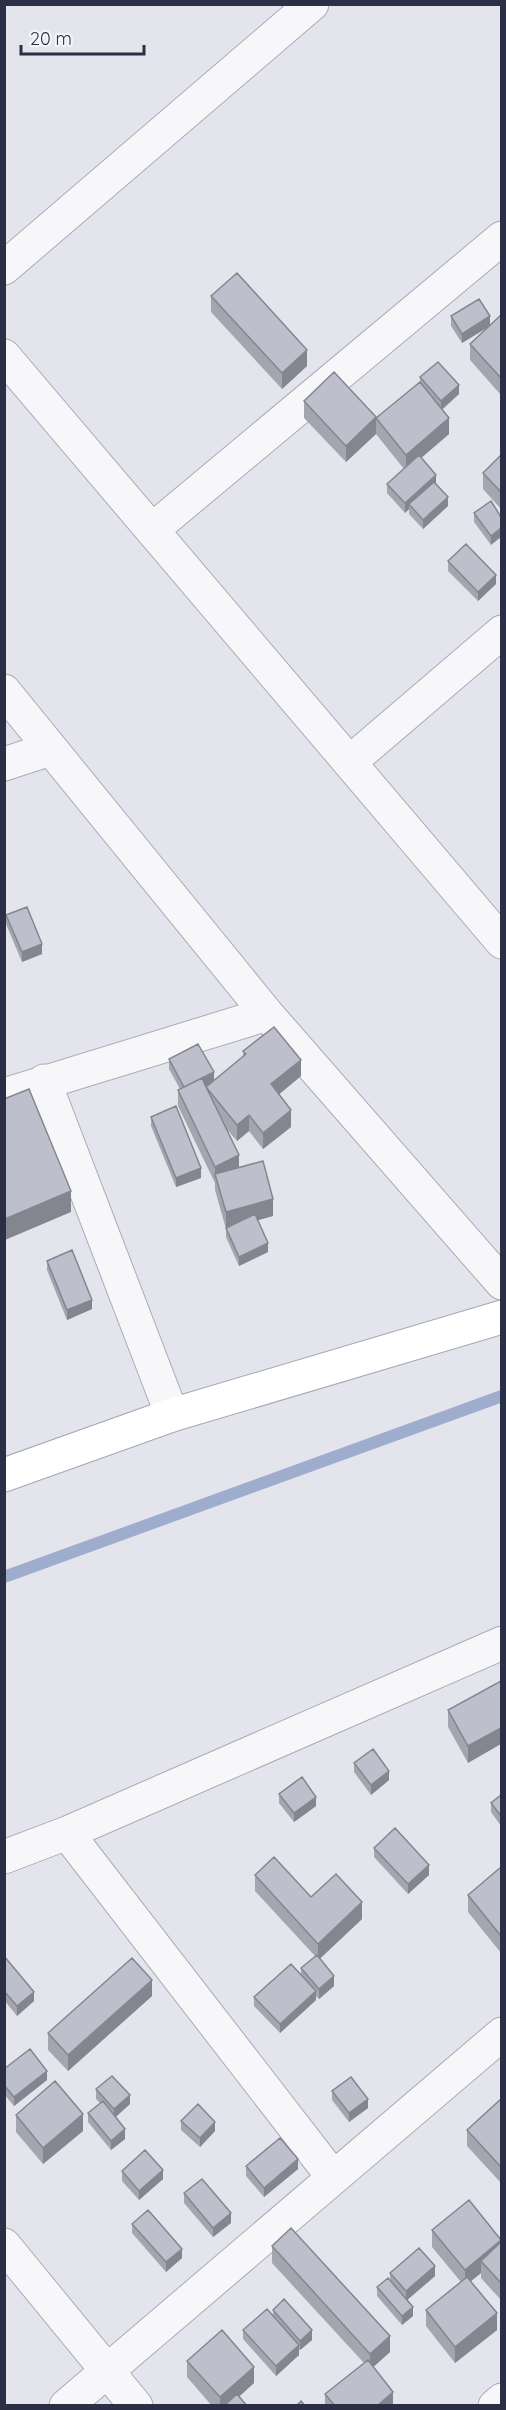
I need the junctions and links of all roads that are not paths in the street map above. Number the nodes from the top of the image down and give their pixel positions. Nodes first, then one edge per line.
1 (312, 4) edge
2 (501, 238) edge
3 (4, 268) edge
4 (4, 356) edge
5 (152, 530) junction
6 (501, 632) edge
7 (4, 691) edge
8 (50, 749) junction
9 (351, 761) junction
10 (4, 764) edge
11 (501, 942) edge
12 (267, 1014) junction
13 (44, 1082) junction
14 (4, 1095) edge
15 (501, 1283) edge
16 (501, 1317) edge
17 (172, 1415) junction
18 (4, 1475) edge
19 (501, 1643) edge
20 (67, 1833) junction
21 (4, 1857) edge
22 (501, 2034) edge
23 (333, 2177) junction
24 (4, 2245) edge
25 (106, 2372) junction
26 (501, 2400) edge
27 (66, 2406) edge
28 (136, 2406) edge
29 (495, 2406) edge

1 - 3 street
2 - 5 street
4 - 5 street
5 - 9 street
6 - 9 street
7 - 8 street
8 - 10 street
8 - 12 street
9 - 11 street
12 - 13 street
12 - 15 street
13 - 14 street
13 - 17 street
16 - 17 main road
17 - 18 main road
19 - 20 street
20 - 21 street
20 - 23 street
22 - 23 street
23 - 25 street
24 - 25 street
25 - 27 street
25 - 28 street
26 - 29 street

